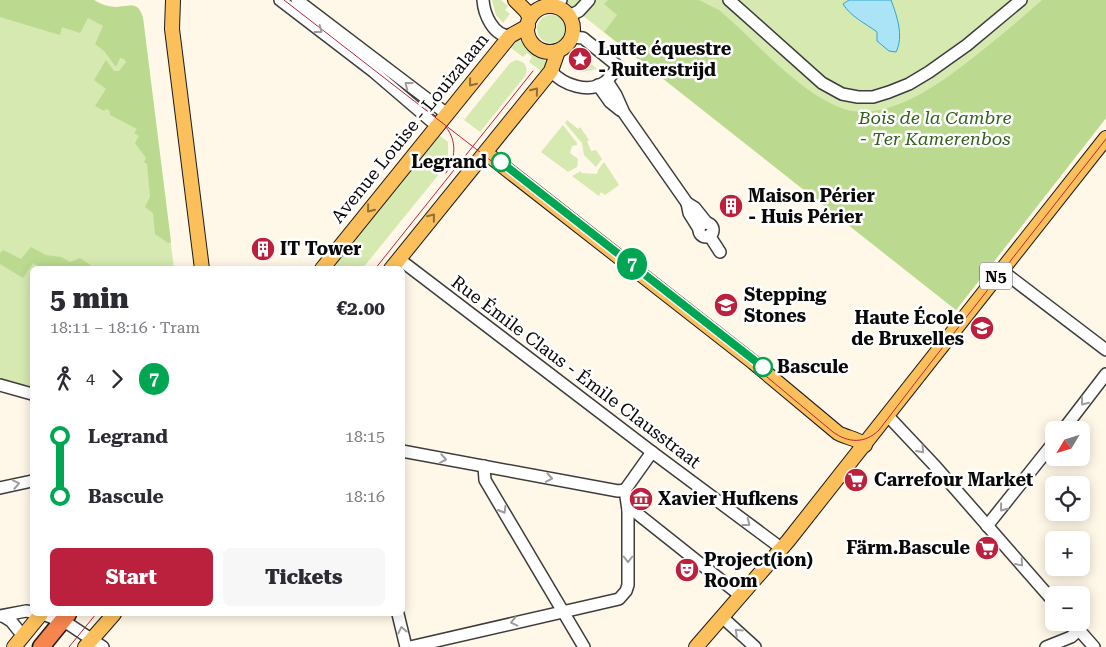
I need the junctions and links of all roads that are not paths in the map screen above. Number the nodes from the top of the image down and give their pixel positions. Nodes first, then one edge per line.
1 (164, 0) edge
2 (173, 0) edge
3 (280, 0) edge
4 (297, 0) edge
5 (483, 0) edge
6 (516, 0) edge
7 (589, 0) edge
8 (729, 0) edge
9 (1021, 0) edge
10 (549, 3) edge
11 (569, 16) junction
12 (529, 22) junction
13 (172, 29) junction
14 (510, 36) junction
15 (572, 37) junction
16 (558, 51) junction
17 (551, 71) junction
18 (602, 83) junction
19 (447, 114) junction
20 (437, 126) junction
21 (1106, 138) edge
22 (486, 152) junction
23 (720, 252) dead end
24 (395, 264) edge
25 (202, 266) edge
26 (324, 266) edge
27 (1001, 270) junction
28 (405, 271) edge
29 (1106, 350) edge
30 (1106, 374) edge
31 (0, 385) edge
32 (30, 393) edge
33 (887, 415) junction
34 (1070, 421) edge
35 (865, 444) junction
36 (405, 452) edge
37 (652, 452) junction
38 (1045, 453) edge
39 (484, 466) junction
40 (30, 481) edge
41 (0, 488) edge
42 (625, 490) junction
43 (628, 510) junction
44 (987, 526) junction
45 (781, 548) junction
46 (1045, 592) edge
47 (741, 596) junction
48 (562, 611) junction
49 (30, 612) edge
50 (1, 616) edge
51 (40, 616) edge
52 (53, 616) edge
53 (113, 616) edge
54 (398, 616) edge
55 (722, 617) junction
56 (70, 619) edge
57 (1074, 631) edge
58 (1080, 631) edge
59 (19, 642) edge
60 (93, 644) edge
61 (41, 647) edge
62 (52, 647) edge
63 (406, 647) edge
64 (410, 647) edge
65 (584, 647) edge
66 (696, 647) edge
67 (754, 647) edge
68 (1046, 647) edge
69 (1094, 647) edge

1 - 13 main road
2 - 13 main road
3 -> 20 street
19 -> 4 street
5 - 14 street, Avenue Louise - Louizalaan
6 - 12 main road
7 - 11 street
8 - 9 street
10 - 11 main road
10 - 12 main road
11 - 15 main road
12 - 14 main road, Avenue Louise - Louizalaan
12 - 16 main road
13 - 25 main road
14 -> 19 main road, Avenue Louise - Louizalaan
15 - 16 main road
15 - 18 street
16 - 17 main road
17 - 18 street
22 -> 17 main road
18 - 23 street
19 - 20 main road, Avenue Louise - Louizalaan
20 -> 26 main road, Avenue Louise - Louizalaan
21 - 27 main road, N5
24 -> 22 main road
22 - 35 main road
27 - 29 street
27 - 33 main road, N5
28 - 37 street, Rue Émile Claus - Émile Clausstraat
30 -> 34 street
31 - 32 street
33 - 35 main road, N5
33 -> 44 street
35 - 45 main road, N5
36 -> 39 street
37 - 42 street
37 -> 45 street, Rue Émile Claus - Émile Clausstraat
38 -> 44 street
39 -> 42 street
39 -> 48 street
41 -> 40 street
42 - 43 street
43 - 47 street
43 -> 48 street
44 -> 46 street
45 - 47 main road, N5
47 - 55 main road, N5
48 -> 64 street
48 - 65 street
49 - 50 street
50 - 59 street
51 - 59 main road
52 - 56 street
53 - 60 main road
63 -> 54 street
55 - 66 main road, N5
67 -> 55 street
56 - 60 street
56 - 61 highway
56 - 62 highway
57 - 68 street
58 - 69 street

